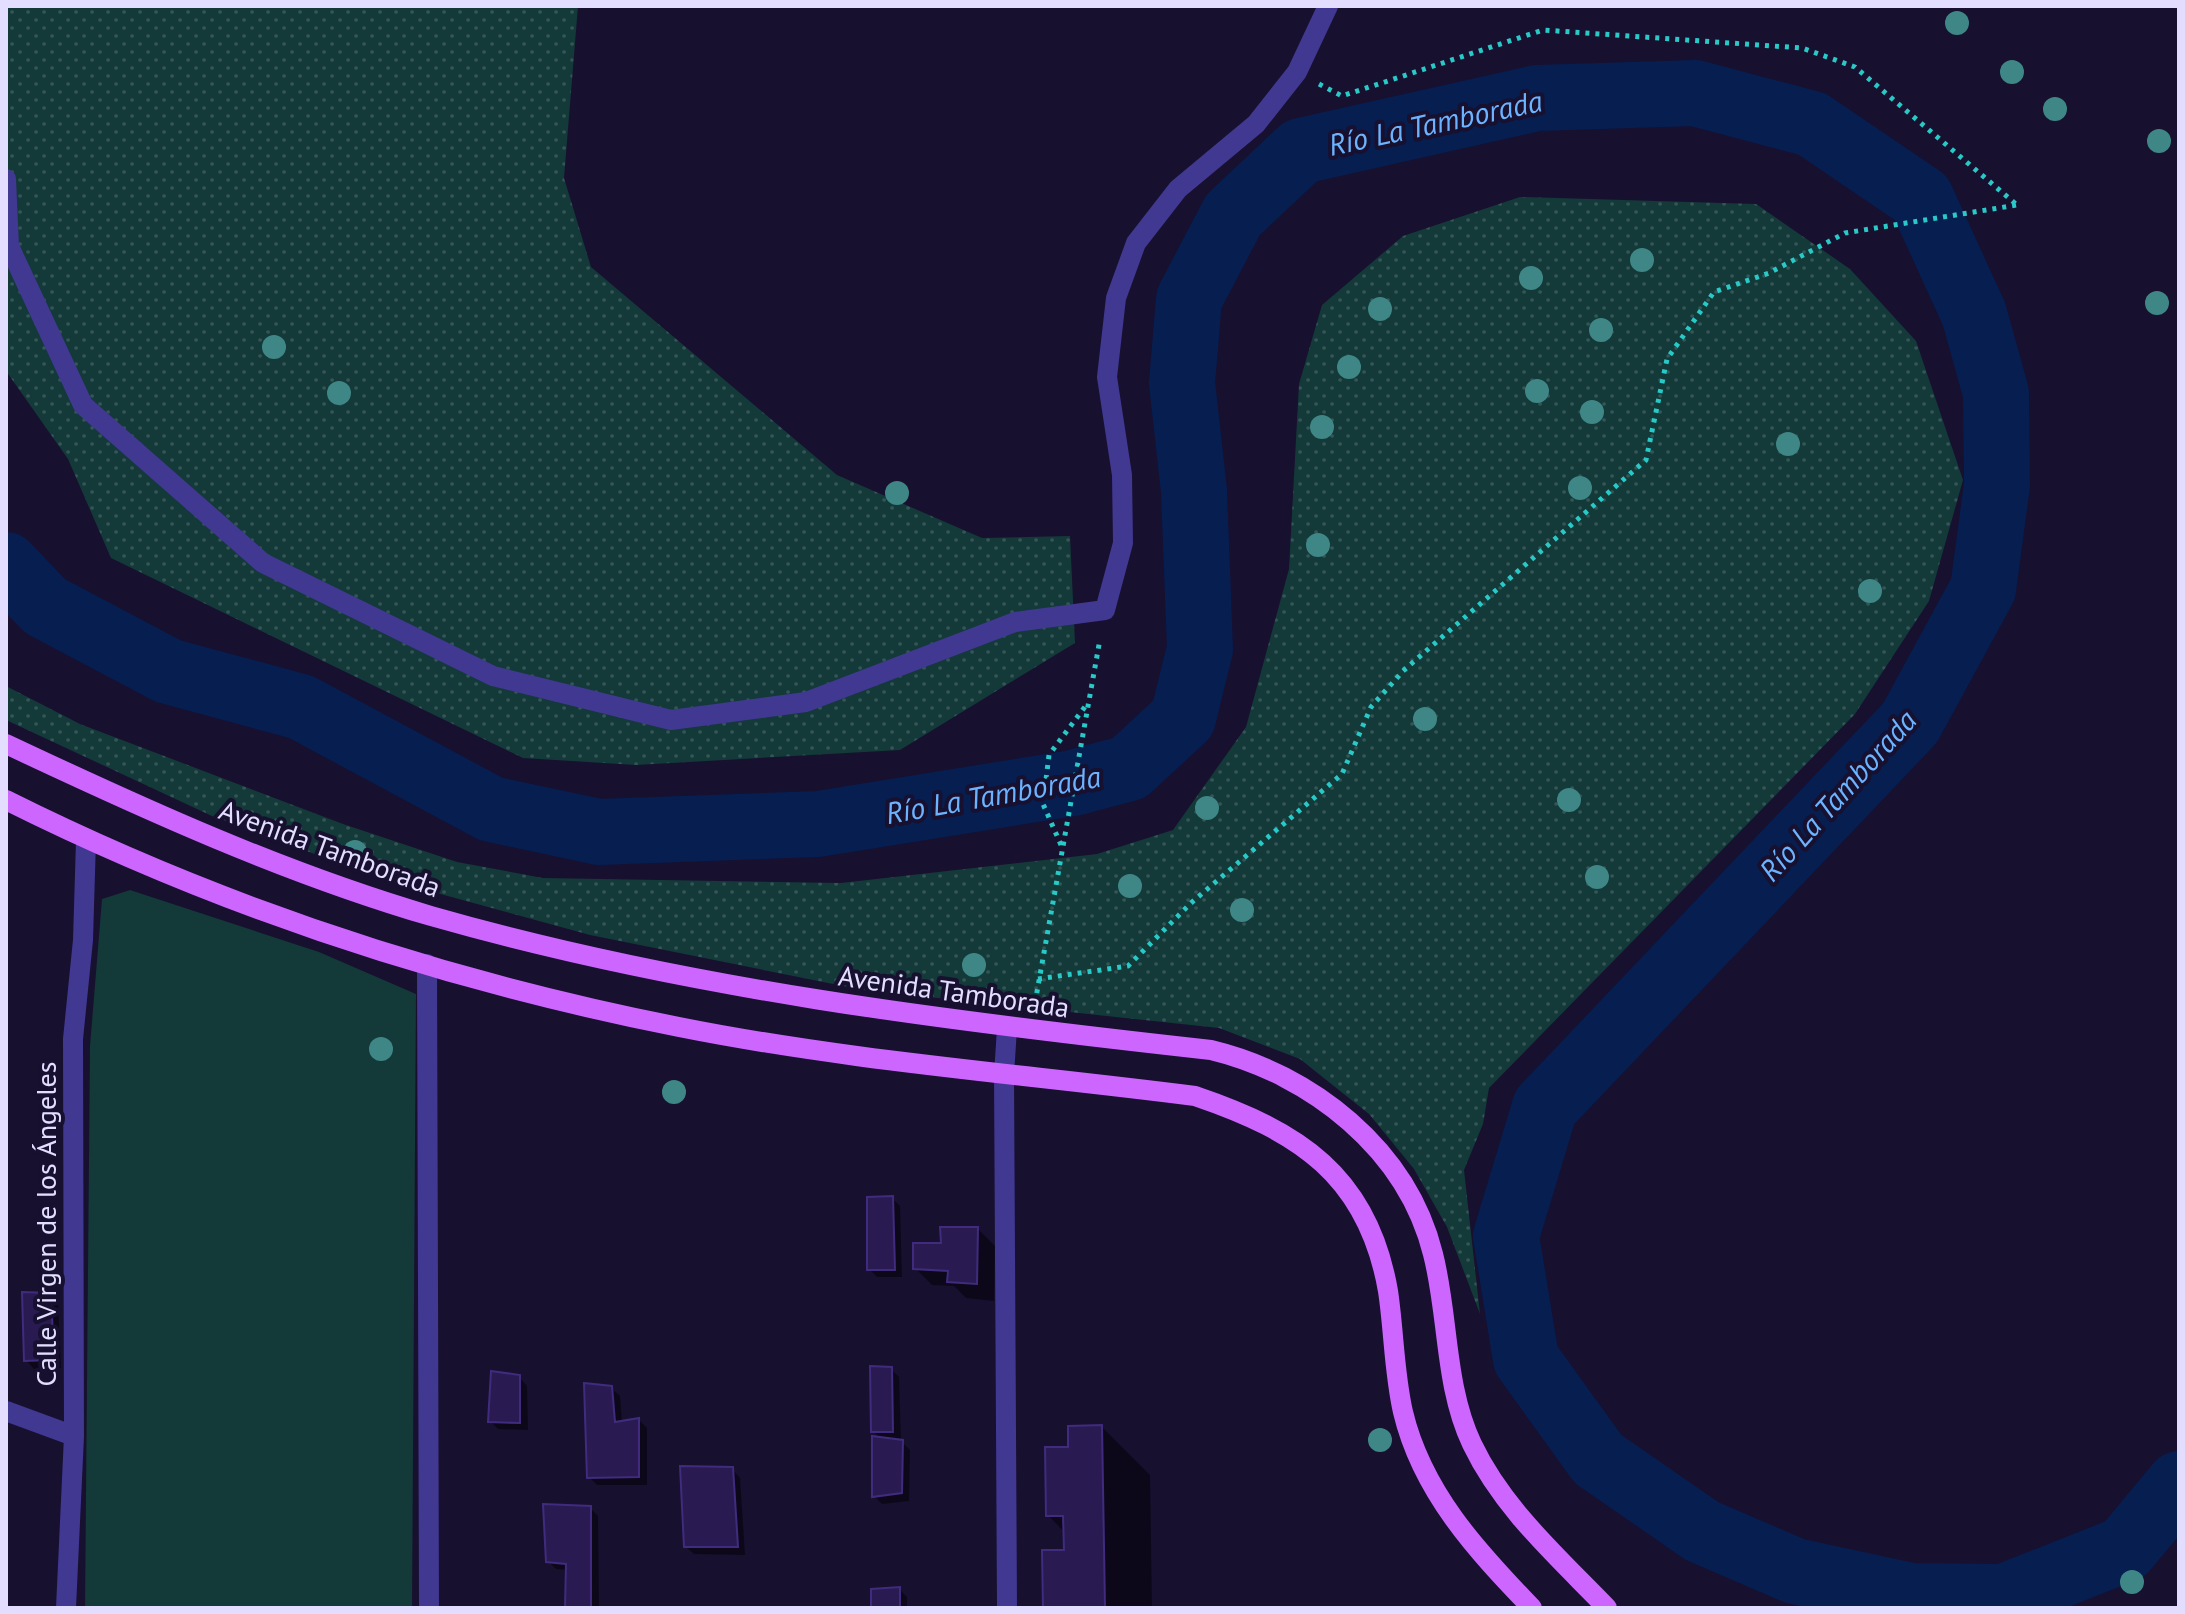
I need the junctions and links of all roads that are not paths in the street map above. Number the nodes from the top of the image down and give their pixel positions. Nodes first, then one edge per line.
1 (1328, 6) edge
2 (6, 179) edge
3 (6, 744) edge
4 (6, 800) edge
5 (86, 840) junction
6 (427, 964) junction
7 (1007, 1028) junction
8 (1004, 1075) junction
9 (6, 1411) edge
10 (74, 1436) junction
11 (66, 1608) edge
12 (429, 1608) edge
13 (1007, 1608) edge
14 (1532, 1608) edge
15 (1607, 1608) edge

1 - 2 street
3 - 7 main road, Avenida Tamborada
4 - 5 main road
5 - 6 main road
5 - 10 street, Calle Virgen de los Ángeles
6 - 8 main road
6 - 12 street
7 - 8 street
7 - 15 main road, Avenida Tamborada
8 - 13 street
8 - 14 main road
9 - 10 street
10 - 11 street, Calle Virgen de los Ángeles

